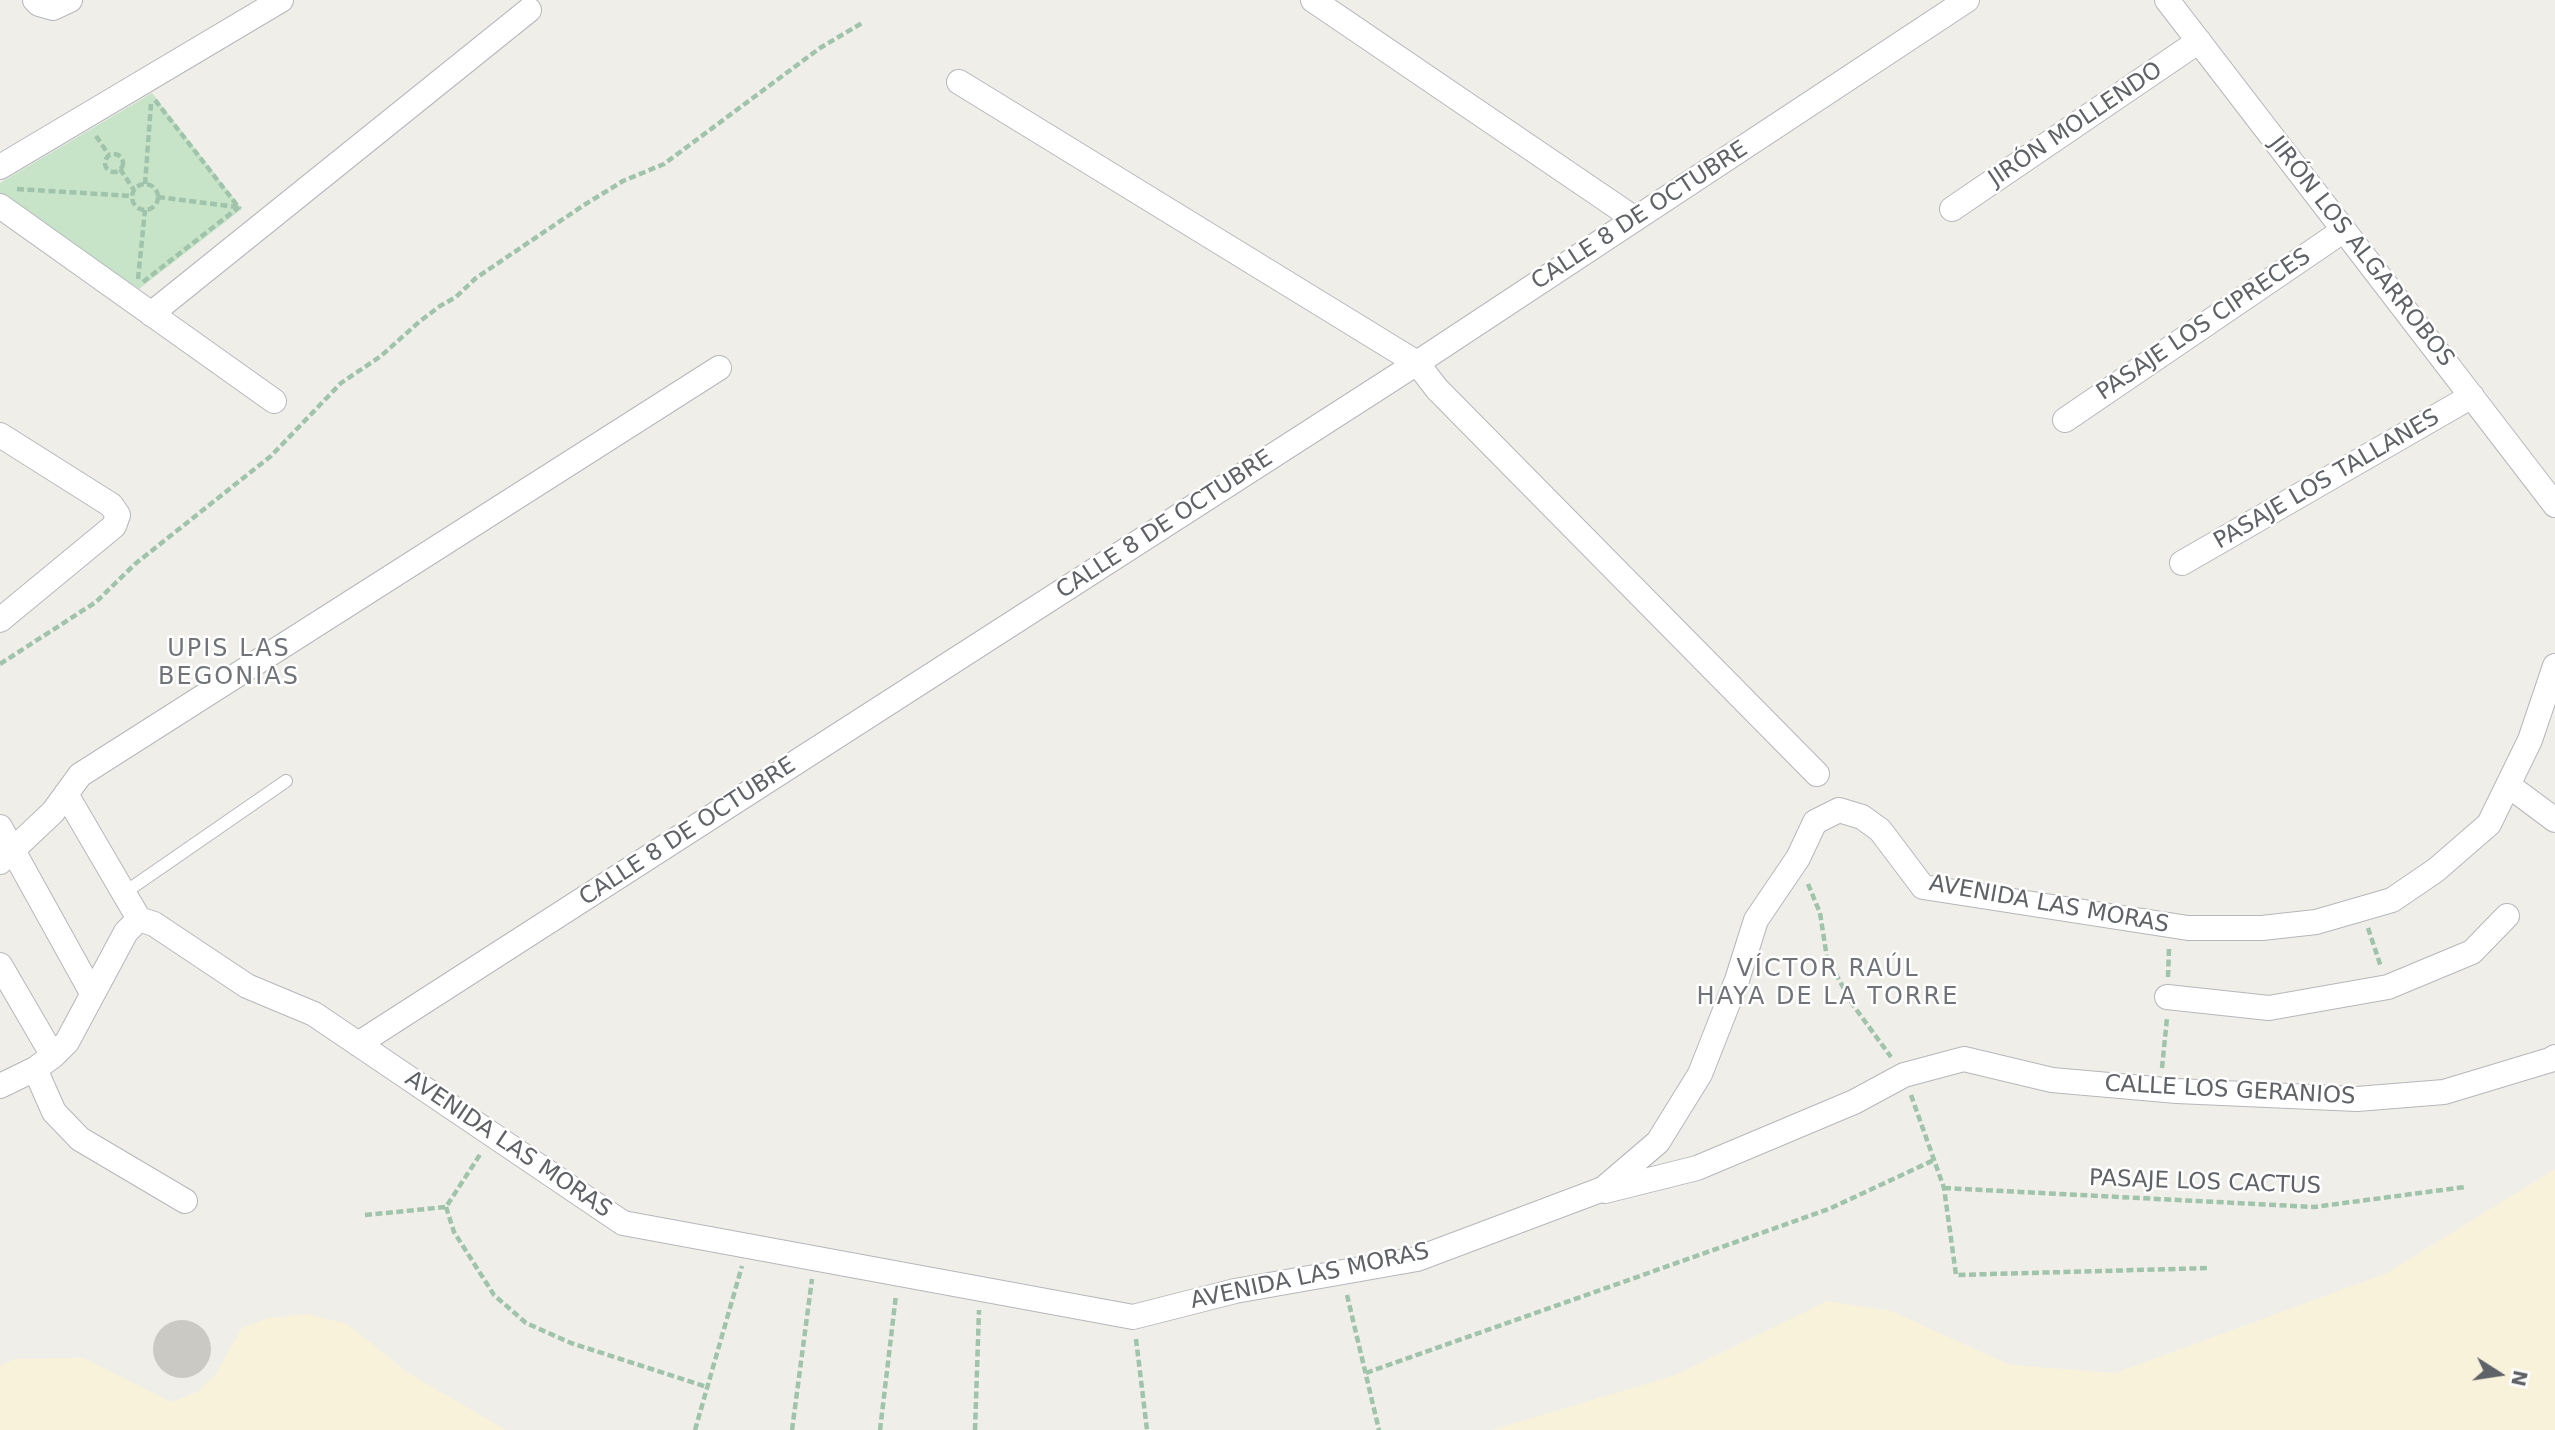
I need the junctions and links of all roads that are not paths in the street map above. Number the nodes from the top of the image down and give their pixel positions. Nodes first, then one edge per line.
1 (35, 0) edge
2 (70, 0) edge
3 (281, 0) edge
4 (1313, 0) edge
5 (1968, 0) edge
6 (2167, 0) edge
7 (529, 10) dead end
8 (2199, 41) junction
9 (959, 82) dead end
10 (0, 167) edge
11 (7, 198) edge
12 (1952, 209) dead end
13 (1635, 219) junction
14 (2344, 230) junction
15 (151, 314) junction
16 (1417, 363) junction
17 (719, 368) dead end
18 (2472, 396) junction
19 (274, 401) dead end
20 (2064, 420) dead end
21 (0, 435) edge
22 (2555, 505) edge
23 (2182, 564) dead end
24 (0, 621) edge
25 (2555, 666) edge
26 (1817, 774) dead end
27 (286, 781) dead end
28 (2508, 785) junction
29 (66, 794) junction
30 (2555, 820) edge
31 (0, 827) edge
32 (6, 856) edge
33 (124, 893) junction
34 (2507, 916) dead end
35 (139, 919) junction
36 (0, 965) edge
37 (92, 993) junction
38 (2167, 997) dead end
39 (358, 1044) junction
40 (2555, 1056) edge
41 (44, 1063) junction
42 (0, 1086) edge
43 (1574, 1199) junction
44 (185, 1201) dead end

1 - 2 street
3 - 10 street
4 - 13 street
5 - 13 street, CALLE 8 DE OCTUBRE
6 - 8 street, JIRÓN LOS ALGARROBOS
7 - 15 street
8 - 12 street, JIRÓN MOLLENDO
8 - 14 street, JIRÓN LOS ALGARROBOS
9 - 16 street
11 - 15 street
13 - 16 street, CALLE 8 DE OCTUBRE
14 - 18 street, JIRÓN LOS ALGARROBOS
14 - 20 street, PASAJE LOS CIPRECES
15 - 19 street
16 - 26 street
16 - 39 street, CALLE 8 DE OCTUBRE
17 - 29 street
18 - 22 street, JIRÓN LOS ALGARROBOS
18 - 23 street, PASAJE LOS TALLANES
21 - 24 street
25 - 28 street, AVENIDA LAS MORAS
27 - 33 lane
28 - 30 street
28 - 43 street, AVENIDA LAS MORAS
29 - 32 street
29 - 33 street
31 - 32 street
32 - 37 street
33 - 35 street
34 - 38 street
35 - 37 street
35 - 39 street, AVENIDA LAS MORAS
36 - 41 street
37 - 41 street
39 - 43 street, AVENIDA LAS MORAS
40 - 43 street, CALLE LOS GERANIOS
41 - 42 street
41 - 44 street

